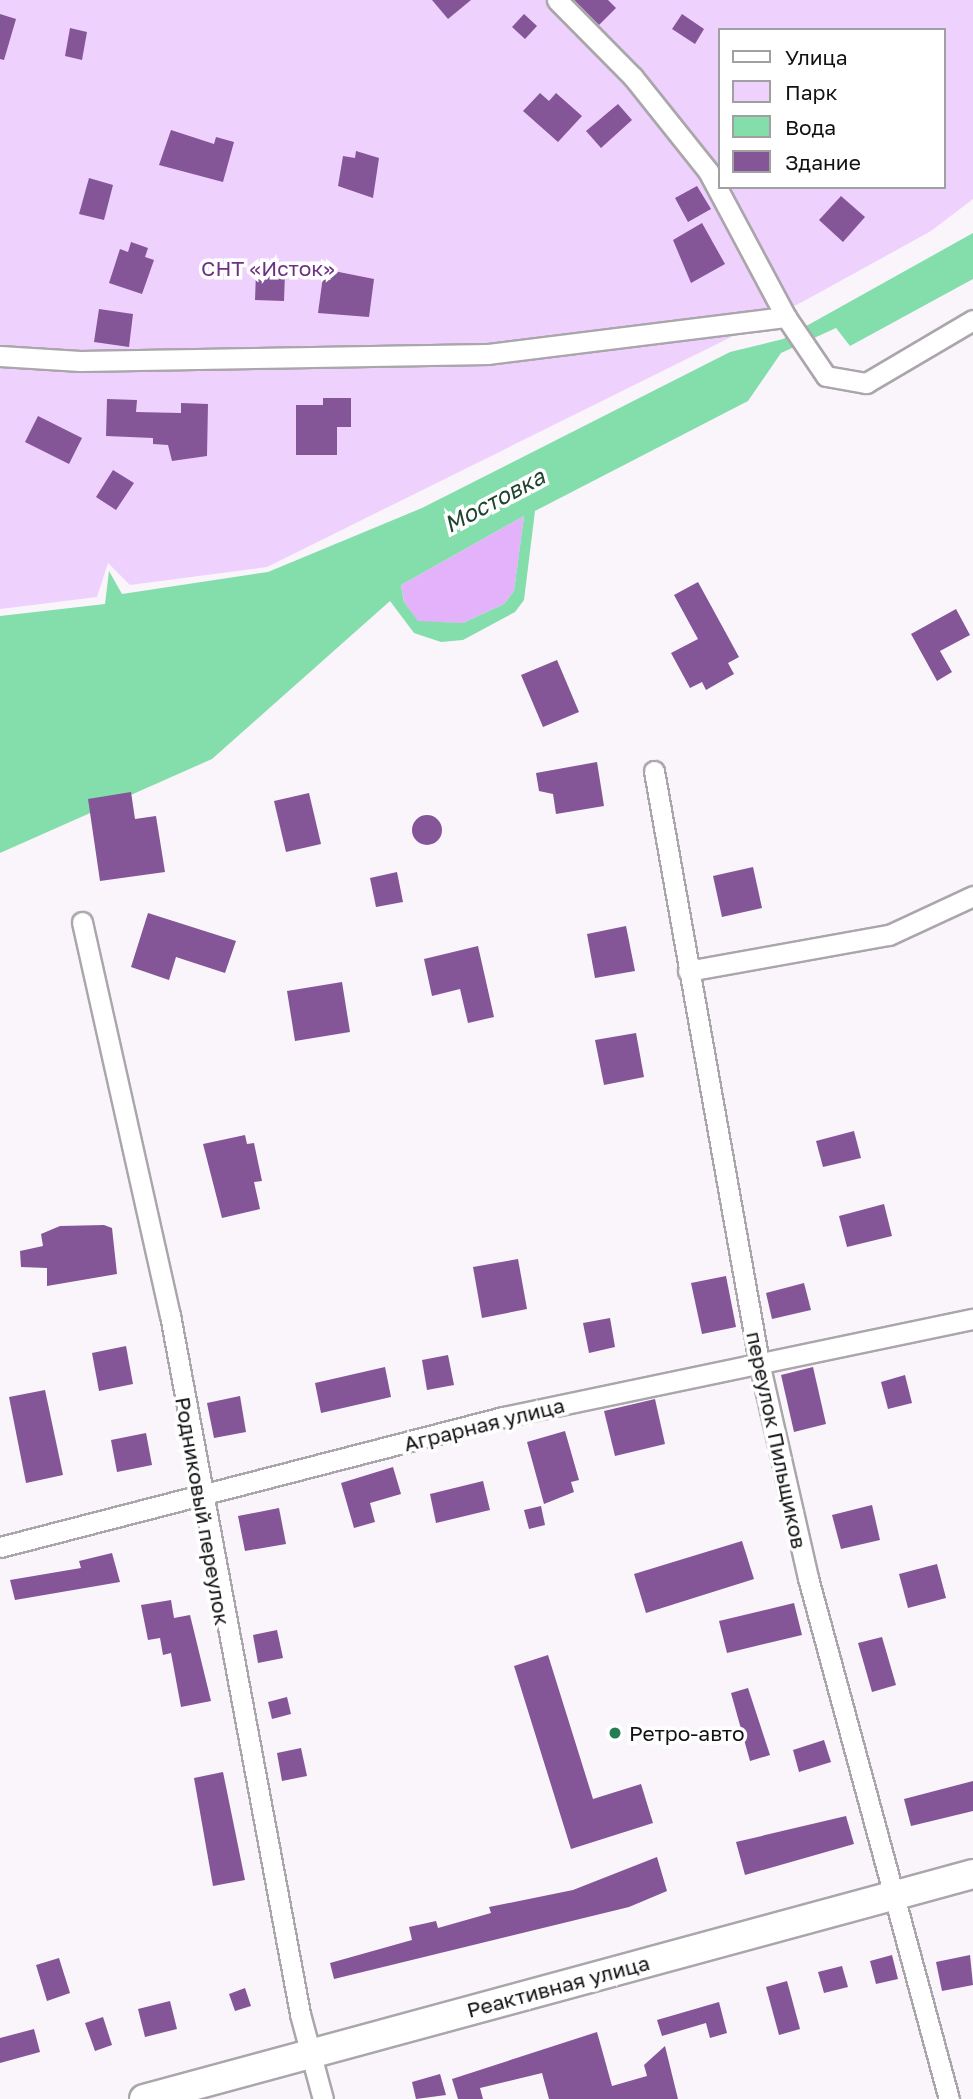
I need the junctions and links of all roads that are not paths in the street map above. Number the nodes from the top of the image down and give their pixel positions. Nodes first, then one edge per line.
1 (557, 0) edge
2 (973, 320) edge
3 (789, 323) junction
4 (0, 356) edge
5 (654, 771) dead end
6 (973, 896) edge
7 (82, 922) dead end
8 (688, 971) junction
9 (973, 1320) edge
10 (759, 1362) junction
11 (199, 1497) junction
12 (0, 1547) edge
13 (973, 1874) edge
14 (892, 1895) junction
15 (310, 2053) junction
16 (144, 2099) edge
17 (323, 2099) edge
18 (949, 2099) edge

1 - 3 street
2 - 3 street
3 - 4 street
5 - 8 street, переулок Пильщиков
6 - 8 street
7 - 11 street, Родниковый переулок
8 - 10 street, переулок Пильщиков
9 - 10 street, Аграрная улица
10 - 11 street, Аграрная улица
10 - 14 street, переулок Пильщиков
11 - 12 street, Аграрная улица
11 - 15 street, Родниковый переулок
13 - 14 main road, Реактивная улица
14 - 15 main road, Реактивная улица
14 - 18 street, переулок Пильщиков
15 - 16 main road, Реактивная улица
15 - 17 street, Родниковый переулок

